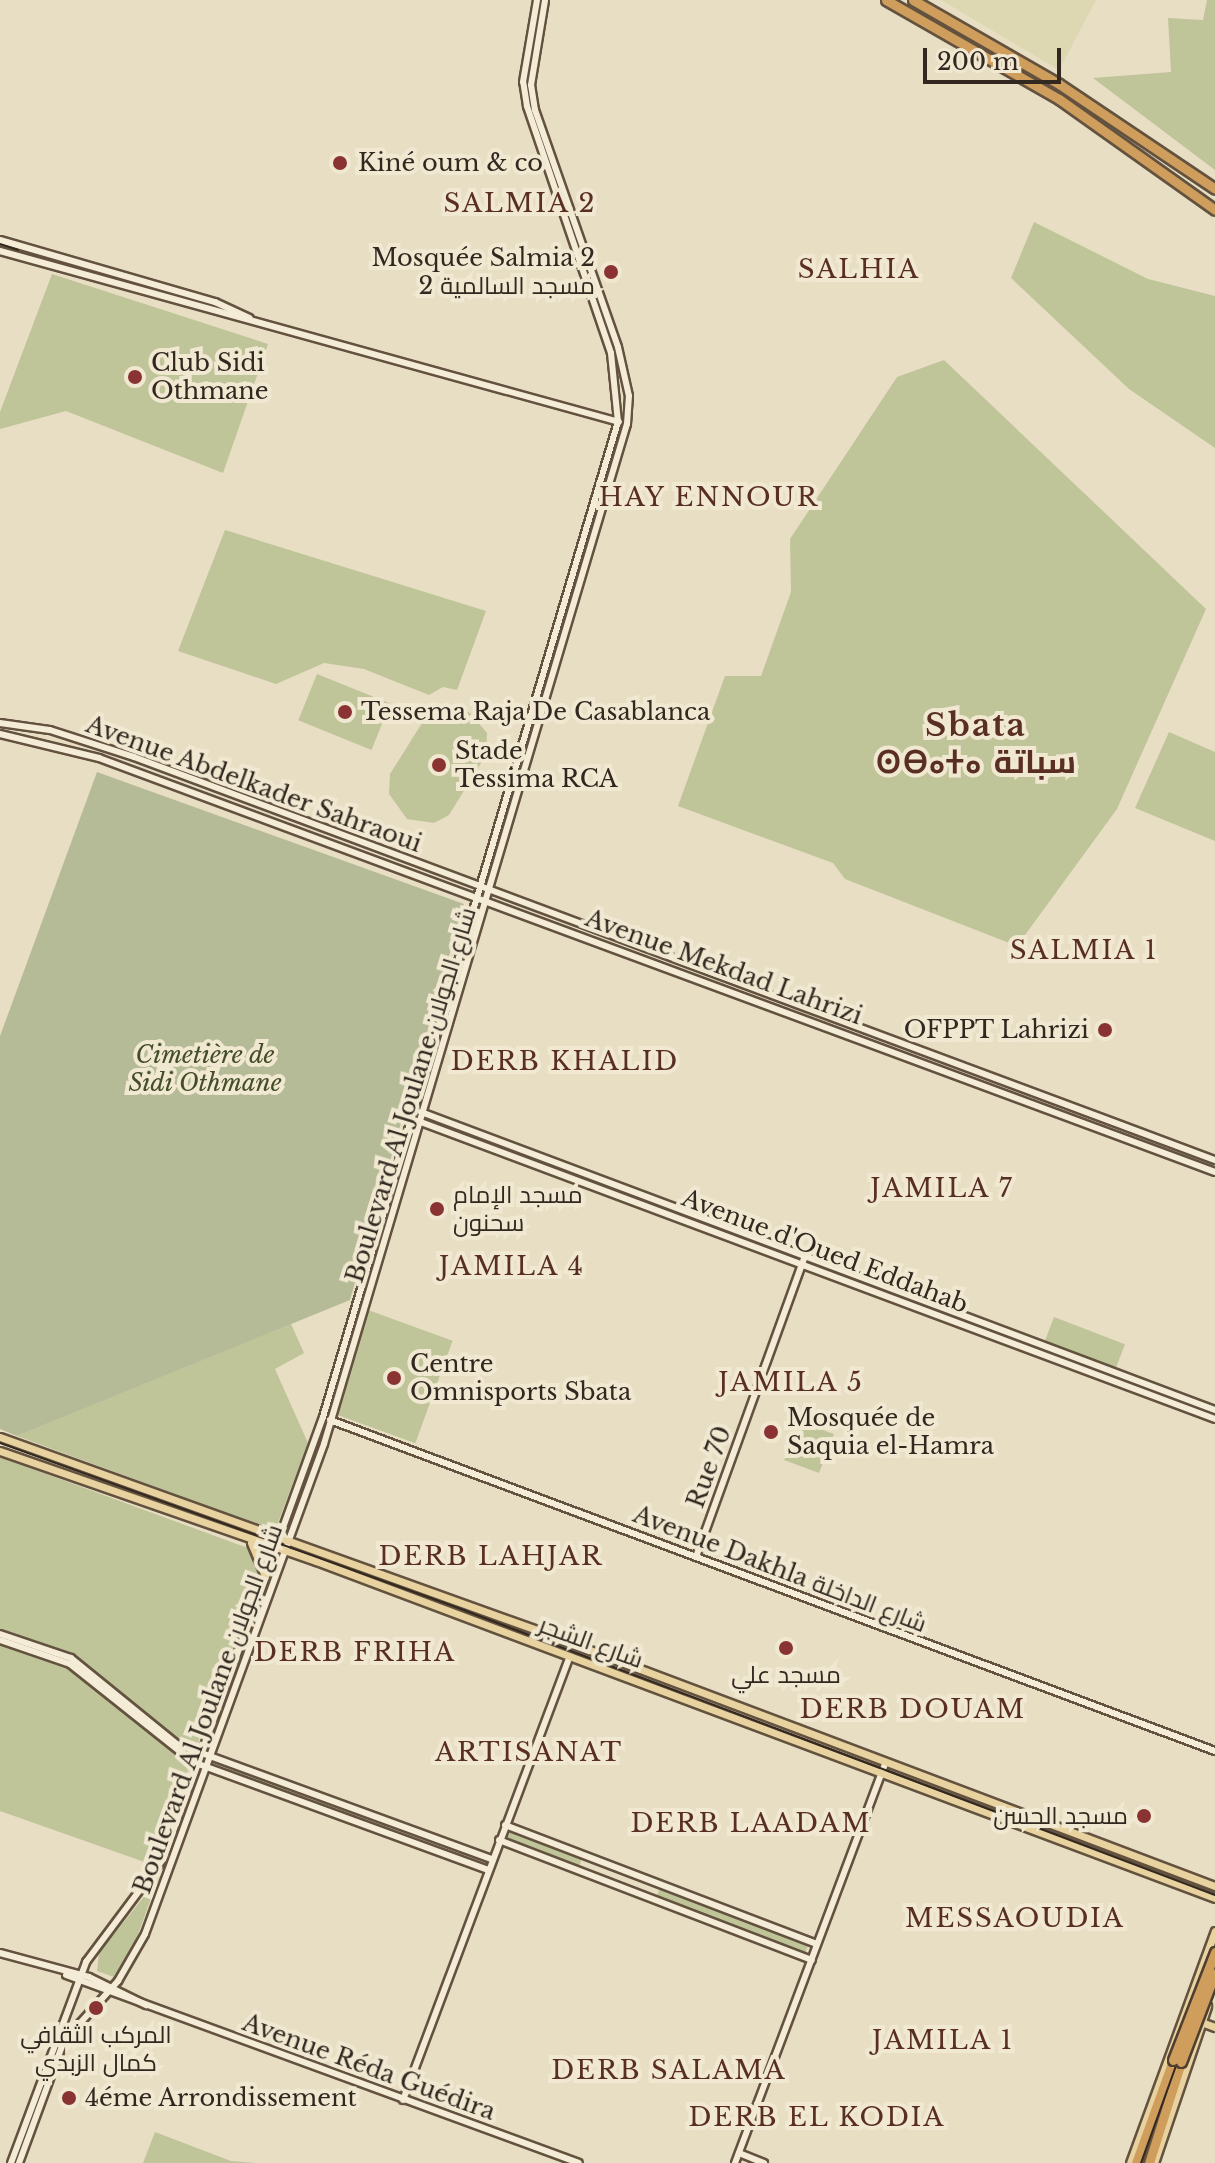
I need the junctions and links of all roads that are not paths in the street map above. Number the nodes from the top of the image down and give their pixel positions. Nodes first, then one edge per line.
1 (537, 0) edge
2 (545, 0) edge
3 (886, 0) edge
4 (913, 0) edge
5 (1215, 189) edge
6 (1215, 210) edge
7 (0, 240) edge
8 (0, 251) edge
9 (92, 267) junction
10 (88, 277) junction
11 (250, 318) junction
12 (618, 422) junction
13 (627, 424) junction
14 (0, 723) edge
15 (0, 734) edge
16 (189, 779) junction
17 (185, 790) junction
18 (232, 795) junction
19 (228, 806) junction
20 (481, 886) junction
21 (492, 890) junction
22 (478, 897) junction
23 (489, 900) junction
24 (414, 1110) junction
25 (424, 1113) junction
26 (411, 1120) junction
27 (422, 1122) junction
28 (1215, 1160) edge
29 (1215, 1172) edge
30 (804, 1258) junction
31 (333, 1384) junction
32 (342, 1388) junction
33 (1215, 1410) edge
34 (323, 1417) junction
35 (1215, 1419) edge
36 (332, 1421) junction
37 (0, 1437) edge
38 (0, 1451) edge
39 (280, 1536) junction
40 (289, 1539) junction
41 (246, 1540) junction
42 (275, 1549) junction
43 (284, 1552) junction
44 (696, 1557) junction
45 (265, 1576) junction
46 (0, 1637) edge
47 (570, 1656) junction
48 (1215, 1751) edge
49 (206, 1753) junction
50 (202, 1766) junction
51 (884, 1768) junction
52 (505, 1825) junction
53 (499, 1840) junction
54 (492, 1859) junction
55 (488, 1870) junction
56 (1215, 1886) edge
57 (1215, 1898) edge
58 (1215, 1931) edge
59 (817, 1944) junction
60 (1215, 1952) edge
61 (0, 1953) edge
62 (812, 1960) junction
63 (1215, 1973) edge
64 (66, 1975) junction
65 (80, 1975) junction
66 (76, 1984) junction
67 (1215, 1985) edge
68 (113, 1988) junction
69 (106, 1994) junction
70 (146, 2005) junction
71 (1185, 2011) junction
72 (1203, 2019) junction
73 (1215, 2020) edge
74 (1215, 2027) edge
75 (403, 2100) junction
76 (739, 2153) junction
77 (737, 2162) edge
78 (11, 2163) edge
79 (19, 2163) edge
80 (579, 2163) edge
81 (764, 2163) edge
82 (1130, 2163) edge
83 (1136, 2163) edge
84 (1151, 2163) edge

1 - 12 street, Boulevard Al Joulane شارع الجولان
2 - 13 street, Boulevard Al Joulane شارع الجولان
3 - 6 highway
4 - 5 highway
7 - 9 street
8 - 10 street
9 - 10 street
9 - 11 street
10 - 11 street
11 - 12 street
12 - 13 street
12 - 20 street, Boulevard Al Joulane شارع الجولان
13 - 21 street, Boulevard Al Joulane شارع الجولان
14 - 16 street, Avenue Abdelkader Sahraoui
15 - 17 street, Avenue Abdelkader Sahraoui
16 - 17 street
16 - 18 street, Avenue Abdelkader Sahraoui
17 - 19 street, Avenue Abdelkader Sahraoui
18 - 19 street
18 - 20 street, Avenue Abdelkader Sahraoui
19 - 22 street, Avenue Abdelkader Sahraoui
20 - 21 street, Avenue Abdelkader Sahraoui
20 - 22 street, Boulevard Al Joulane شارع الجولان
21 - 23 street, Boulevard Al Joulane شارع الجولان
21 - 28 street, Avenue Mekdad Lahrizi
22 - 23 street, Avenue Abdelkader Sahraoui
22 - 24 street, Boulevard Al Joulane شارع الجولان
23 - 25 street, Boulevard Al Joulane شارع الجولان
23 - 29 street, Avenue Mekdad Lahrizi
24 - 25 street, Avenue d'Oued Eddahab
24 - 26 street, Boulevard Al Joulane شارع الجولان
25 - 27 street, Boulevard Al Joulane شارع الجولان
25 - 30 street, Avenue d'Oued Eddahab
26 - 27 street, Avenue d'Oued Eddahab
26 - 31 street, Boulevard Al Joulane شارع الجولان
27 - 30 street, Avenue d'Oued Eddahab
27 - 32 street, Boulevard Al Joulane شارع الجولان
30 - 33 street, Avenue d'Oued Eddahab
30 - 35 street, Avenue d'Oued Eddahab
30 - 44 street, Rue 70
31 - 32 street
31 - 34 street, Boulevard Al Joulane شارع الجولان
32 - 36 street, Boulevard Al Joulane شارع الجولان
34 - 36 street, Avenue Dakhla شارع الداخلة
34 - 39 street, Boulevard Al Joulane شارع الجولان
36 - 40 street, Boulevard Al Joulane شارع الجولان
36 - 44 street, Avenue Dakhla شارع الداخلة
37 - 39 main road, شارع الشجر
38 - 41 main road, شارع الشجر
39 - 40 main road, شارع الشجر
39 - 42 street, Boulevard Al Joulane شارع الجولان
40 - 43 street, Boulevard Al Joulane شارع الجولان
40 - 51 main road, شارع الشجر
41 - 42 main road, شارع الشجر
41 - 45 main road
42 - 43 main road, شارع الشجر
42 - 45 street, Boulevard Al Joulane شارع الجولان
43 - 47 main road, شارع الشجر
43 - 49 street, Boulevard Al Joulane شارع الجولان
44 - 48 street, Avenue Dakhla شارع الداخلة
45 - 49 street, Boulevard Al Joulane شارع الجولان
46 - 49 street
46 - 50 street
47 - 51 main road, شارع الشجر
47 - 52 street
49 - 50 street, Boulevard Al Joulane شارع الجولان
49 - 54 street
50 - 55 street
50 - 65 street, Boulevard Al Joulane شارع الجولان
50 - 68 street, Boulevard Al Joulane شارع الجولان
51 - 56 main road
51 - 57 main road
51 - 59 street
52 - 53 street
52 - 59 street
53 - 54 street
53 - 62 street
54 - 55 street
55 - 75 street
58 - 71 main road
59 - 62 street
60 - 83 highway, bridge
61 - 64 street
62 - 76 street
63 - 84 highway, bridge
64 - 65 street
64 - 66 street
65 - 66 street, Boulevard Al Joulane شارع الجولان
65 - 68 street, Avenue Réda Guédira
66 - 69 street, Avenue Réda Guédira
66 - 78 street, Boulevard Al Joulane شارع الجولان
67 - 72 main road
68 - 69 street, Boulevard Al Joulane شارع الجولان
68 - 70 street, Avenue Réda Guédira
69 - 70 street, Avenue Réda Guédira
69 - 79 street, Boulevard Al Joulane شارع الجولان
70 - 75 street, Avenue Réda Guédira
71 - 72 main road
71 - 82 main road
72 - 73 main road
72 - 74 main road
72 - 84 main road
75 - 80 street, Avenue Réda Guédira
76 - 77 street
76 - 81 street

